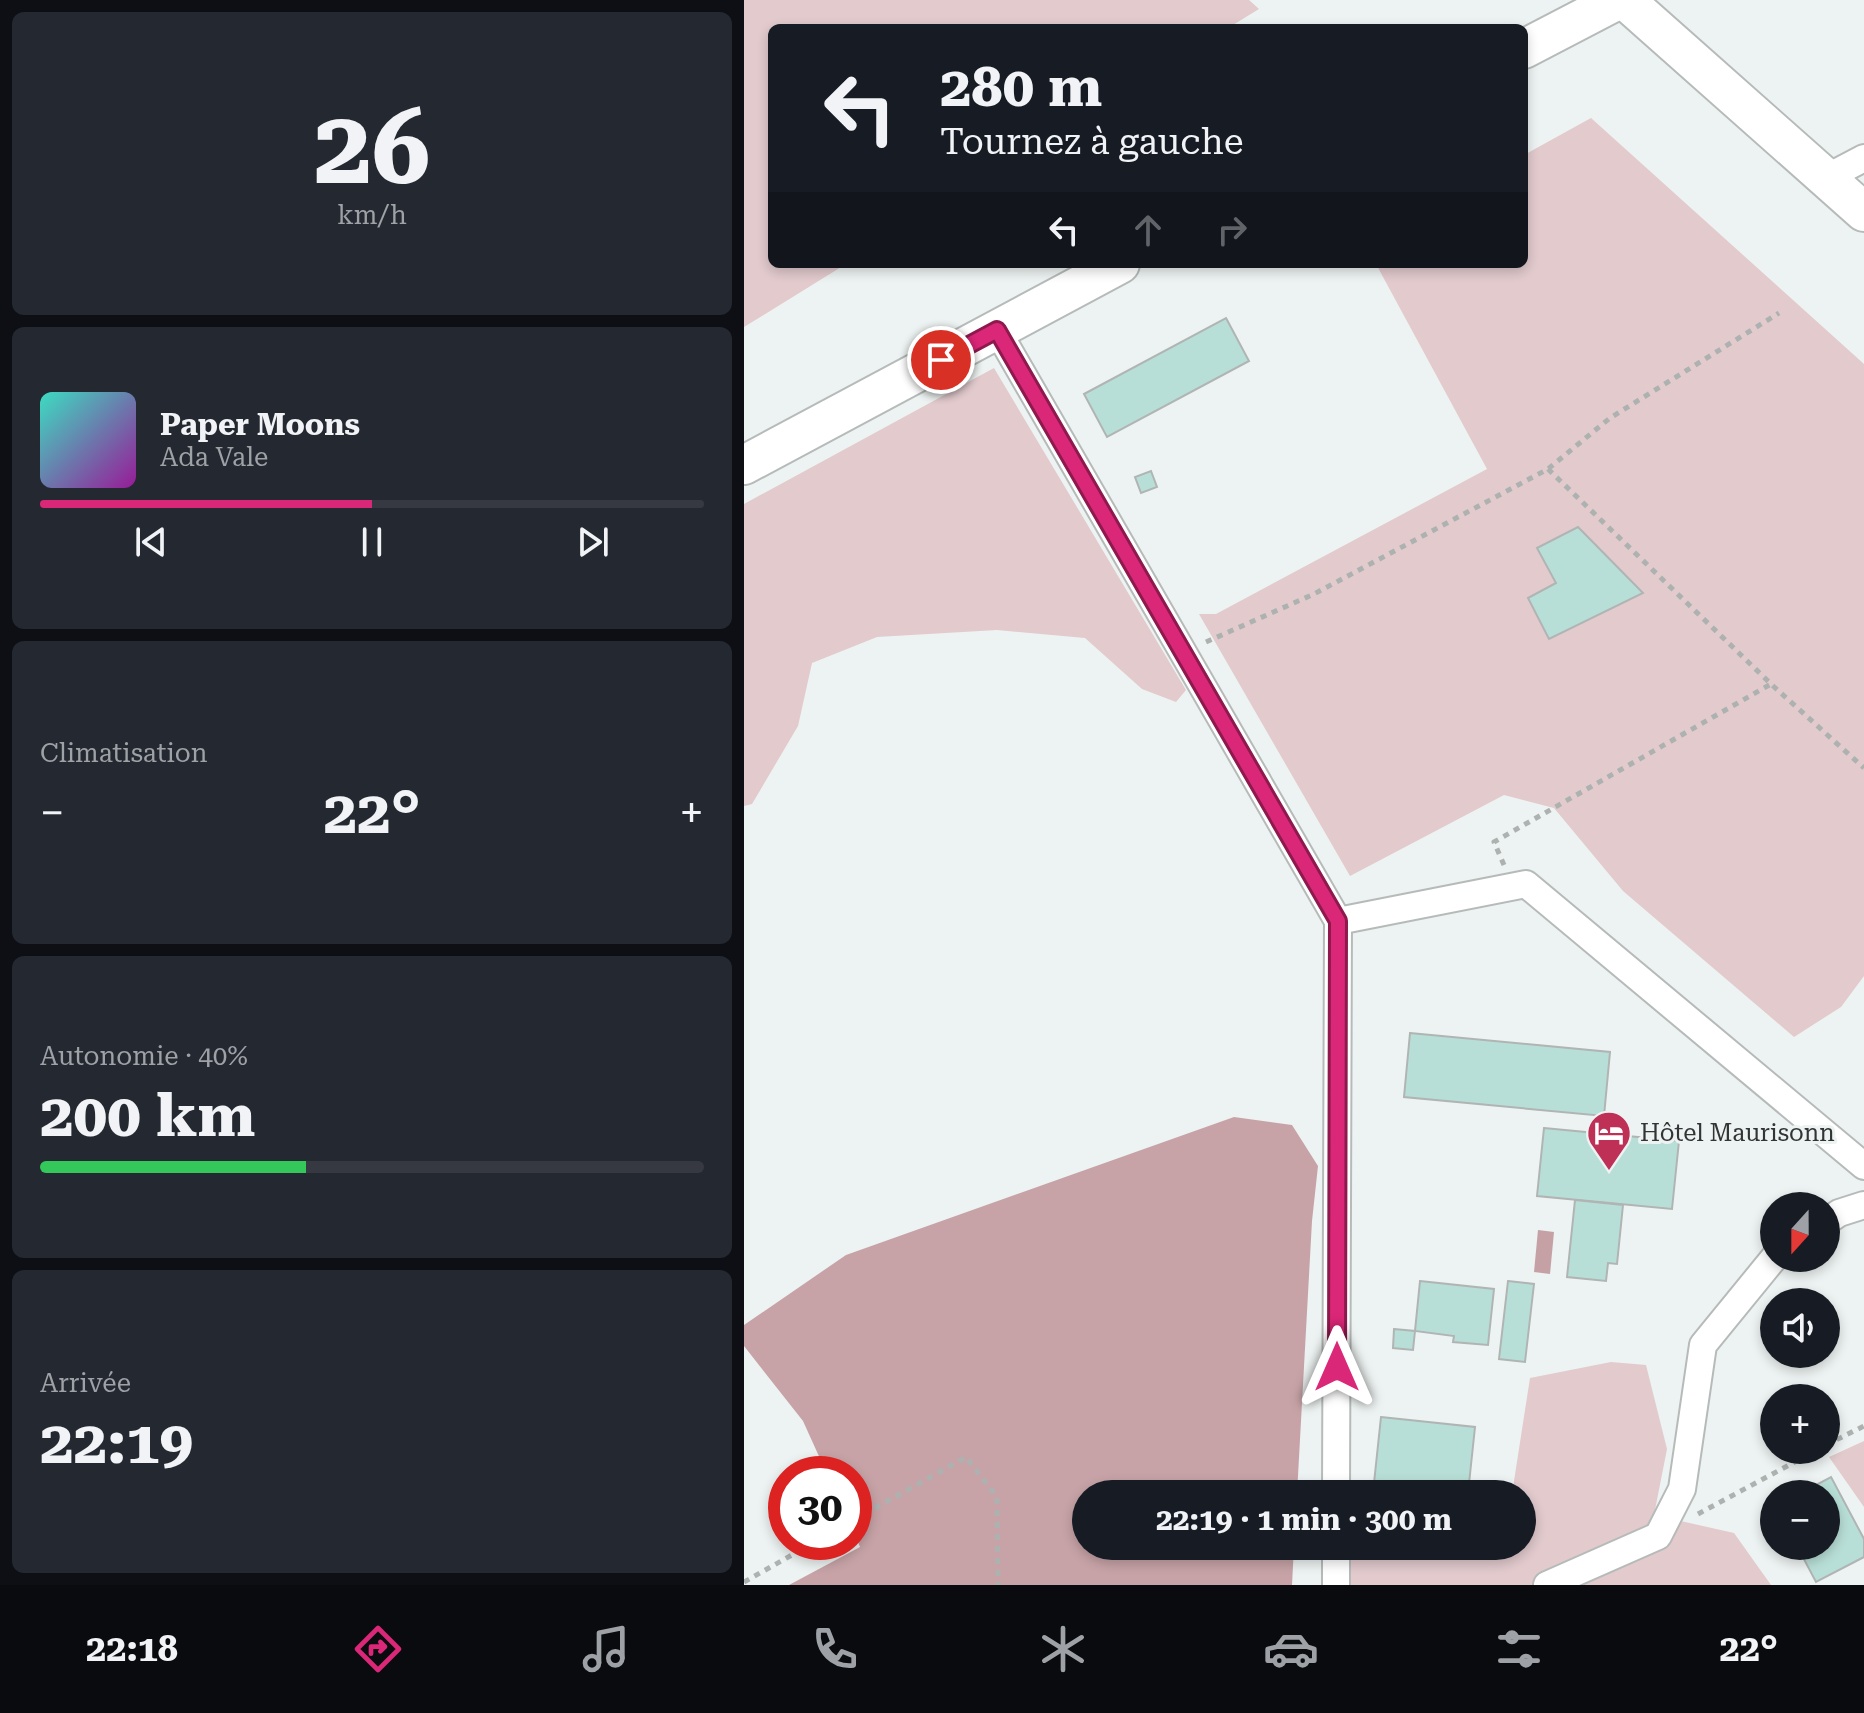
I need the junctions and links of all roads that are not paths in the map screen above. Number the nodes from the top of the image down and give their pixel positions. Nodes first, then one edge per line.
1 (1618, 0) edge
2 (1625, 0) edge
3 (1528, 47) edge
4 (1864, 158) edge
5 (1826, 178) junction
6 (1864, 212) edge
7 (1113, 268) edge
8 (997, 330) junction
9 (744, 465) edge
10 (1338, 921) junction
11 (1864, 1166) edge
12 (1864, 1205) edge
13 (1840, 1213) edge
14 (1763, 1272) edge
15 (1336, 1480) edge
16 (1336, 1560) edge
17 (1336, 1585) edge
18 (1547, 1585) edge

1 - 3 street
2 - 5 street
4 - 5 street
5 - 6 street
7 - 8 street
8 - 9 street
8 - 10 street
10 - 11 street
10 - 15 street
12 - 13 street
14 - 18 street
16 - 17 street

